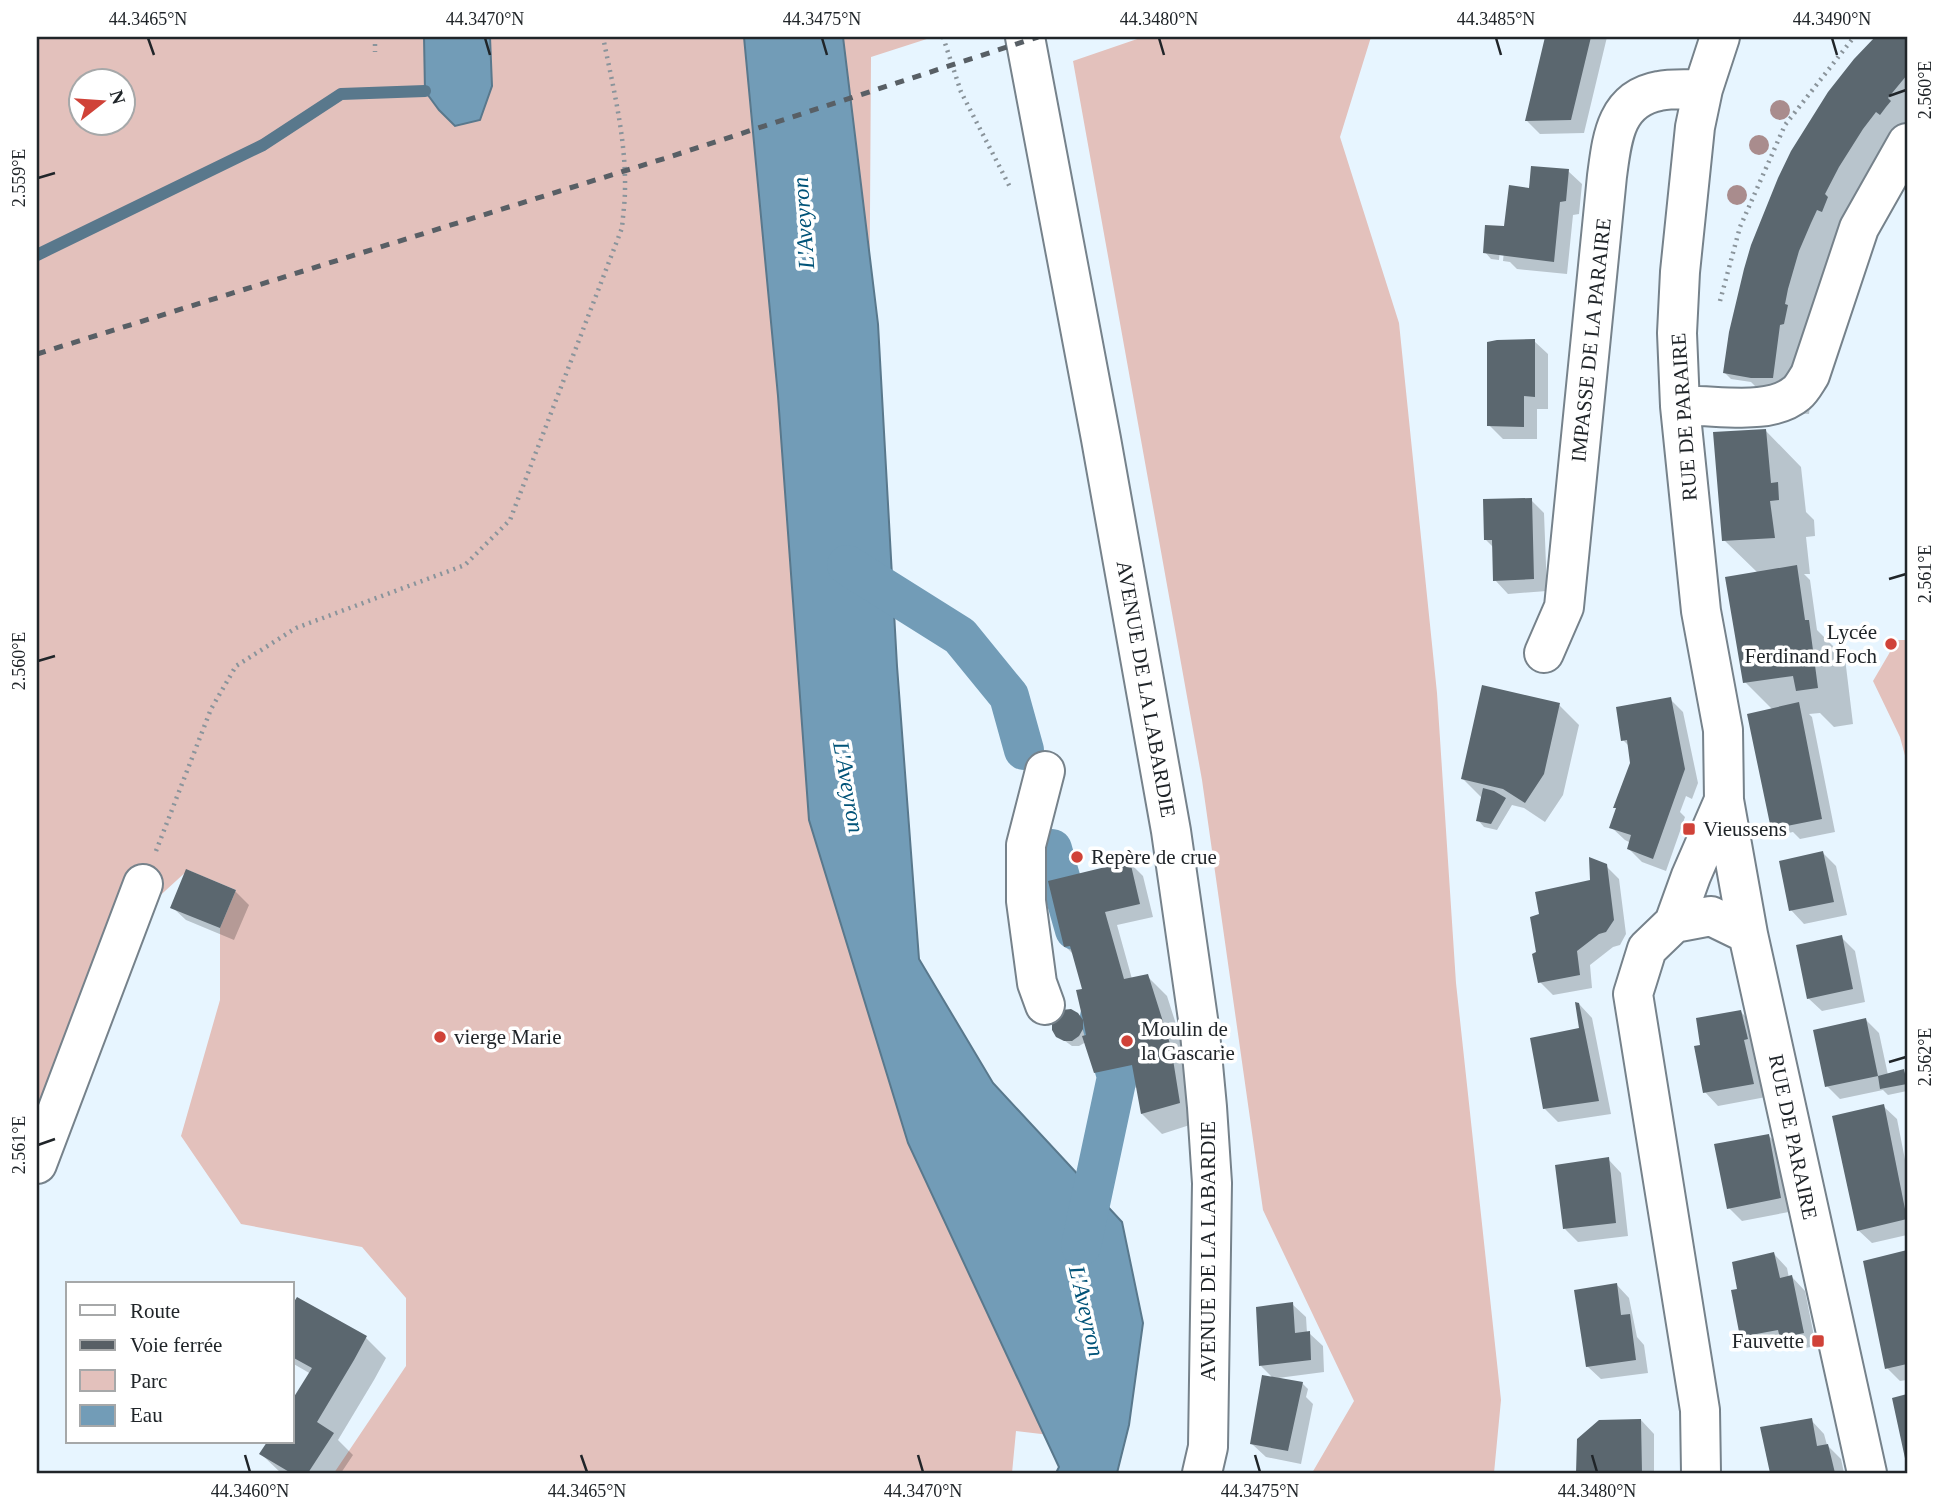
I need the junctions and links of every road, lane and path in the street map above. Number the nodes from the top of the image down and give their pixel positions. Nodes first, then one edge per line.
1 (375, 37) edge
2 (603, 37) edge
3 (943, 37) edge
4 (1025, 37) edge
5 (1720, 37) edge
6 (1854, 37) edge
7 (375, 52) dead end
8 (1703, 89) junction
9 (1907, 142) edge
10 (1012, 190) dead end
11 (1720, 304) dead end
12 (1680, 406) junction
13 (1544, 653) dead end
14 (1045, 771) dead end
15 (1724, 800) junction
16 (143, 884) joint
17 (1674, 923) junction
18 (1748, 934) junction
19 (1045, 1005) dead end
20 (37, 1164) edge
21 (1202, 1473) edge
22 (1701, 1473) edge
23 (1867, 1473) edge

1 - 7 path
2 - 16 path
3 - 10 path
4 - 21 street, AVENUE DE LA LABARDIE
5 - 8 street, RUE DE PARAIRE
6 - 11 path
8 - 12 street, RUE DE PARAIRE
8 - 13 street, IMPASSE DE LA PARAIRE
9 - 12 street
12 - 15 street, RUE DE PARAIRE
14 - 19 street
15 - 17 street, RUE DE PARAIRE
15 - 18 street, RUE DE PARAIRE
16 - 20 street
17 - 18 street
17 - 22 street
18 - 23 street, RUE DE PARAIRE

